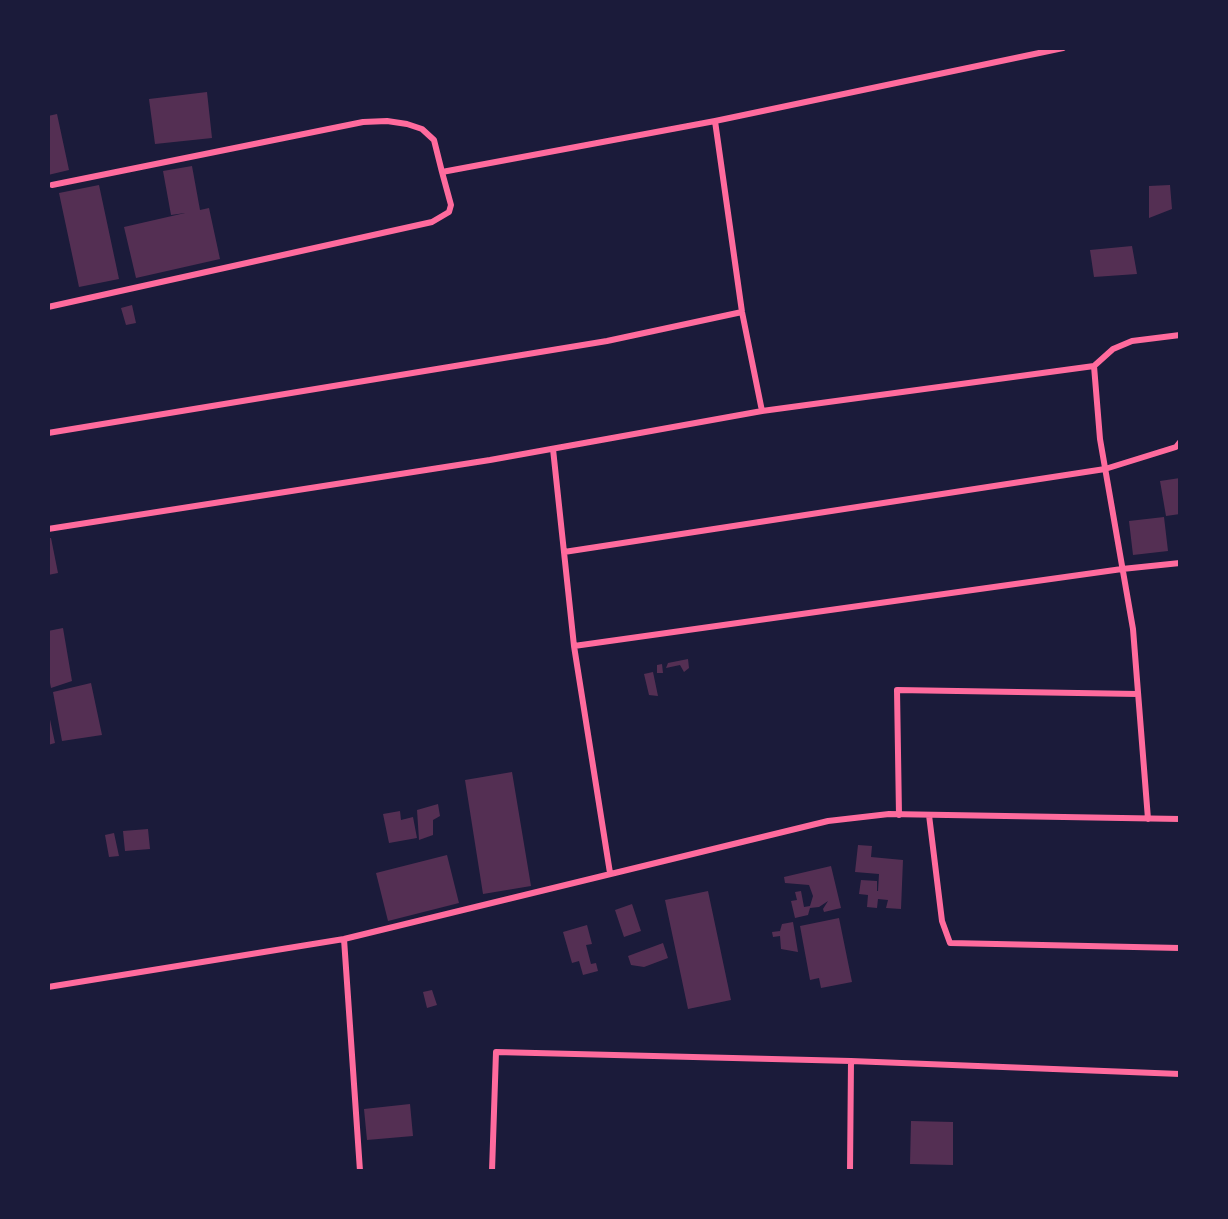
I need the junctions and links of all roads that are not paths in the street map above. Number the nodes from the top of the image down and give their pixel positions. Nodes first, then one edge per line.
1 (1063, 48) edge
2 (715, 121) junction
3 (442, 172) junction
4 (52, 185) dead end
5 (48, 307) edge
6 (742, 312) junction
7 (1180, 334) edge
8 (1094, 366) junction
9 (762, 411) junction
10 (48, 433) edge
11 (1180, 442) edge
12 (553, 449) junction
13 (1106, 469) junction
14 (48, 529) edge
15 (564, 552) junction
16 (1180, 563) edge
17 (1122, 568) junction
18 (574, 646) junction
19 (1138, 694) junction
20 (899, 814) junction
21 (929, 815) junction
22 (1148, 819) junction
23 (1180, 819) edge
24 (610, 873) junction
25 (344, 939) junction
26 (1180, 948) edge
27 (48, 987) edge
28 (851, 1061) junction
29 (1180, 1074) edge
30 (360, 1171) edge
31 (492, 1171) edge
32 (850, 1171) edge

1 - 2 street
2 - 3 street
2 - 6 street
3 - 4 street
3 - 5 street
6 - 9 street
6 - 10 street
7 - 8 street
8 - 9 street
8 - 13 street
9 - 12 street
11 - 13 street
12 - 14 street
12 - 15 street
13 - 15 street
13 - 17 street
15 - 18 street
16 - 17 street
17 - 18 street
17 - 19 street
18 - 24 street
19 - 20 street
19 - 22 street
20 - 21 street
20 - 24 street
21 - 22 street
21 - 26 street
22 - 23 street
24 - 25 street
25 - 27 street
25 - 30 street
28 - 29 street
28 - 31 street
28 - 32 street

